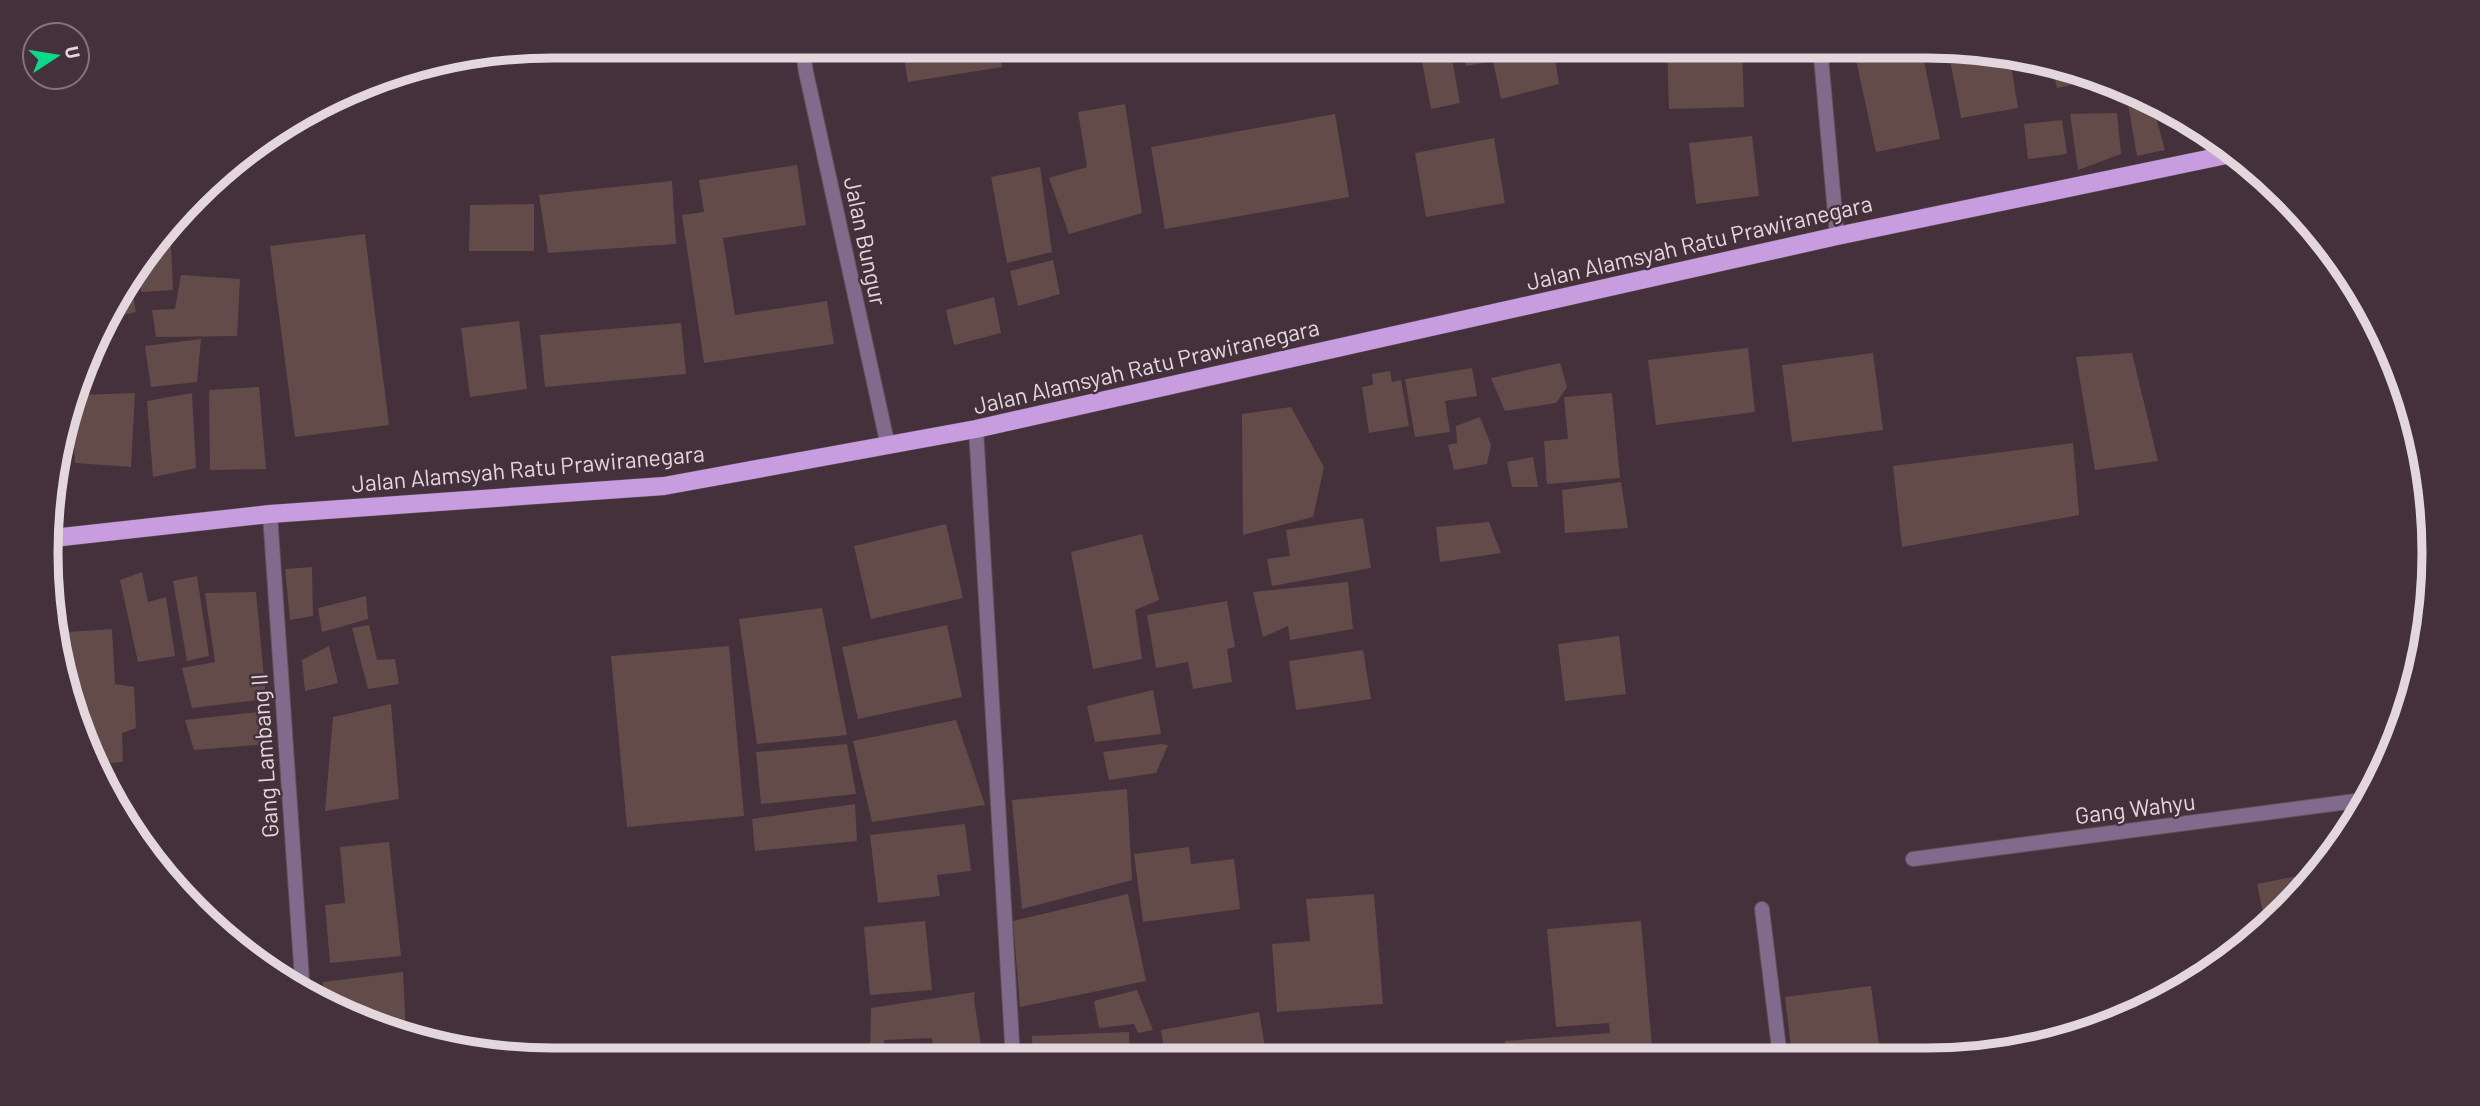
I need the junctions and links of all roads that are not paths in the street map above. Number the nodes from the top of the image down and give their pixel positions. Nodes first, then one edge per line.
1 (804, 58) edge
2 (1821, 58) edge
3 (2222, 156) edge
4 (1837, 236) junction
5 (976, 429) junction
6 (888, 446) junction
7 (270, 514) junction
8 (58, 537) edge
9 (2356, 801) edge
10 (1913, 859) dead end
11 (1762, 909) dead end
12 (302, 980) edge
13 (1012, 1048) edge
14 (1779, 1048) edge

1 - 6 street, Jalan Bungur
2 - 4 street
3 - 4 main road, Jalan Alamsyah Ratu Prawiranegara
4 - 5 main road, Jalan Alamsyah Ratu Prawiranegara
5 - 6 main road, Jalan Alamsyah Ratu Prawiranegara
5 - 13 street
6 - 7 main road, Jalan Alamsyah Ratu Prawiranegara
7 - 8 main road, Jalan Alamsyah Ratu Prawiranegara
7 - 12 street, Gang Lambang II
9 - 10 street, Gang Wahyu
11 - 14 street

